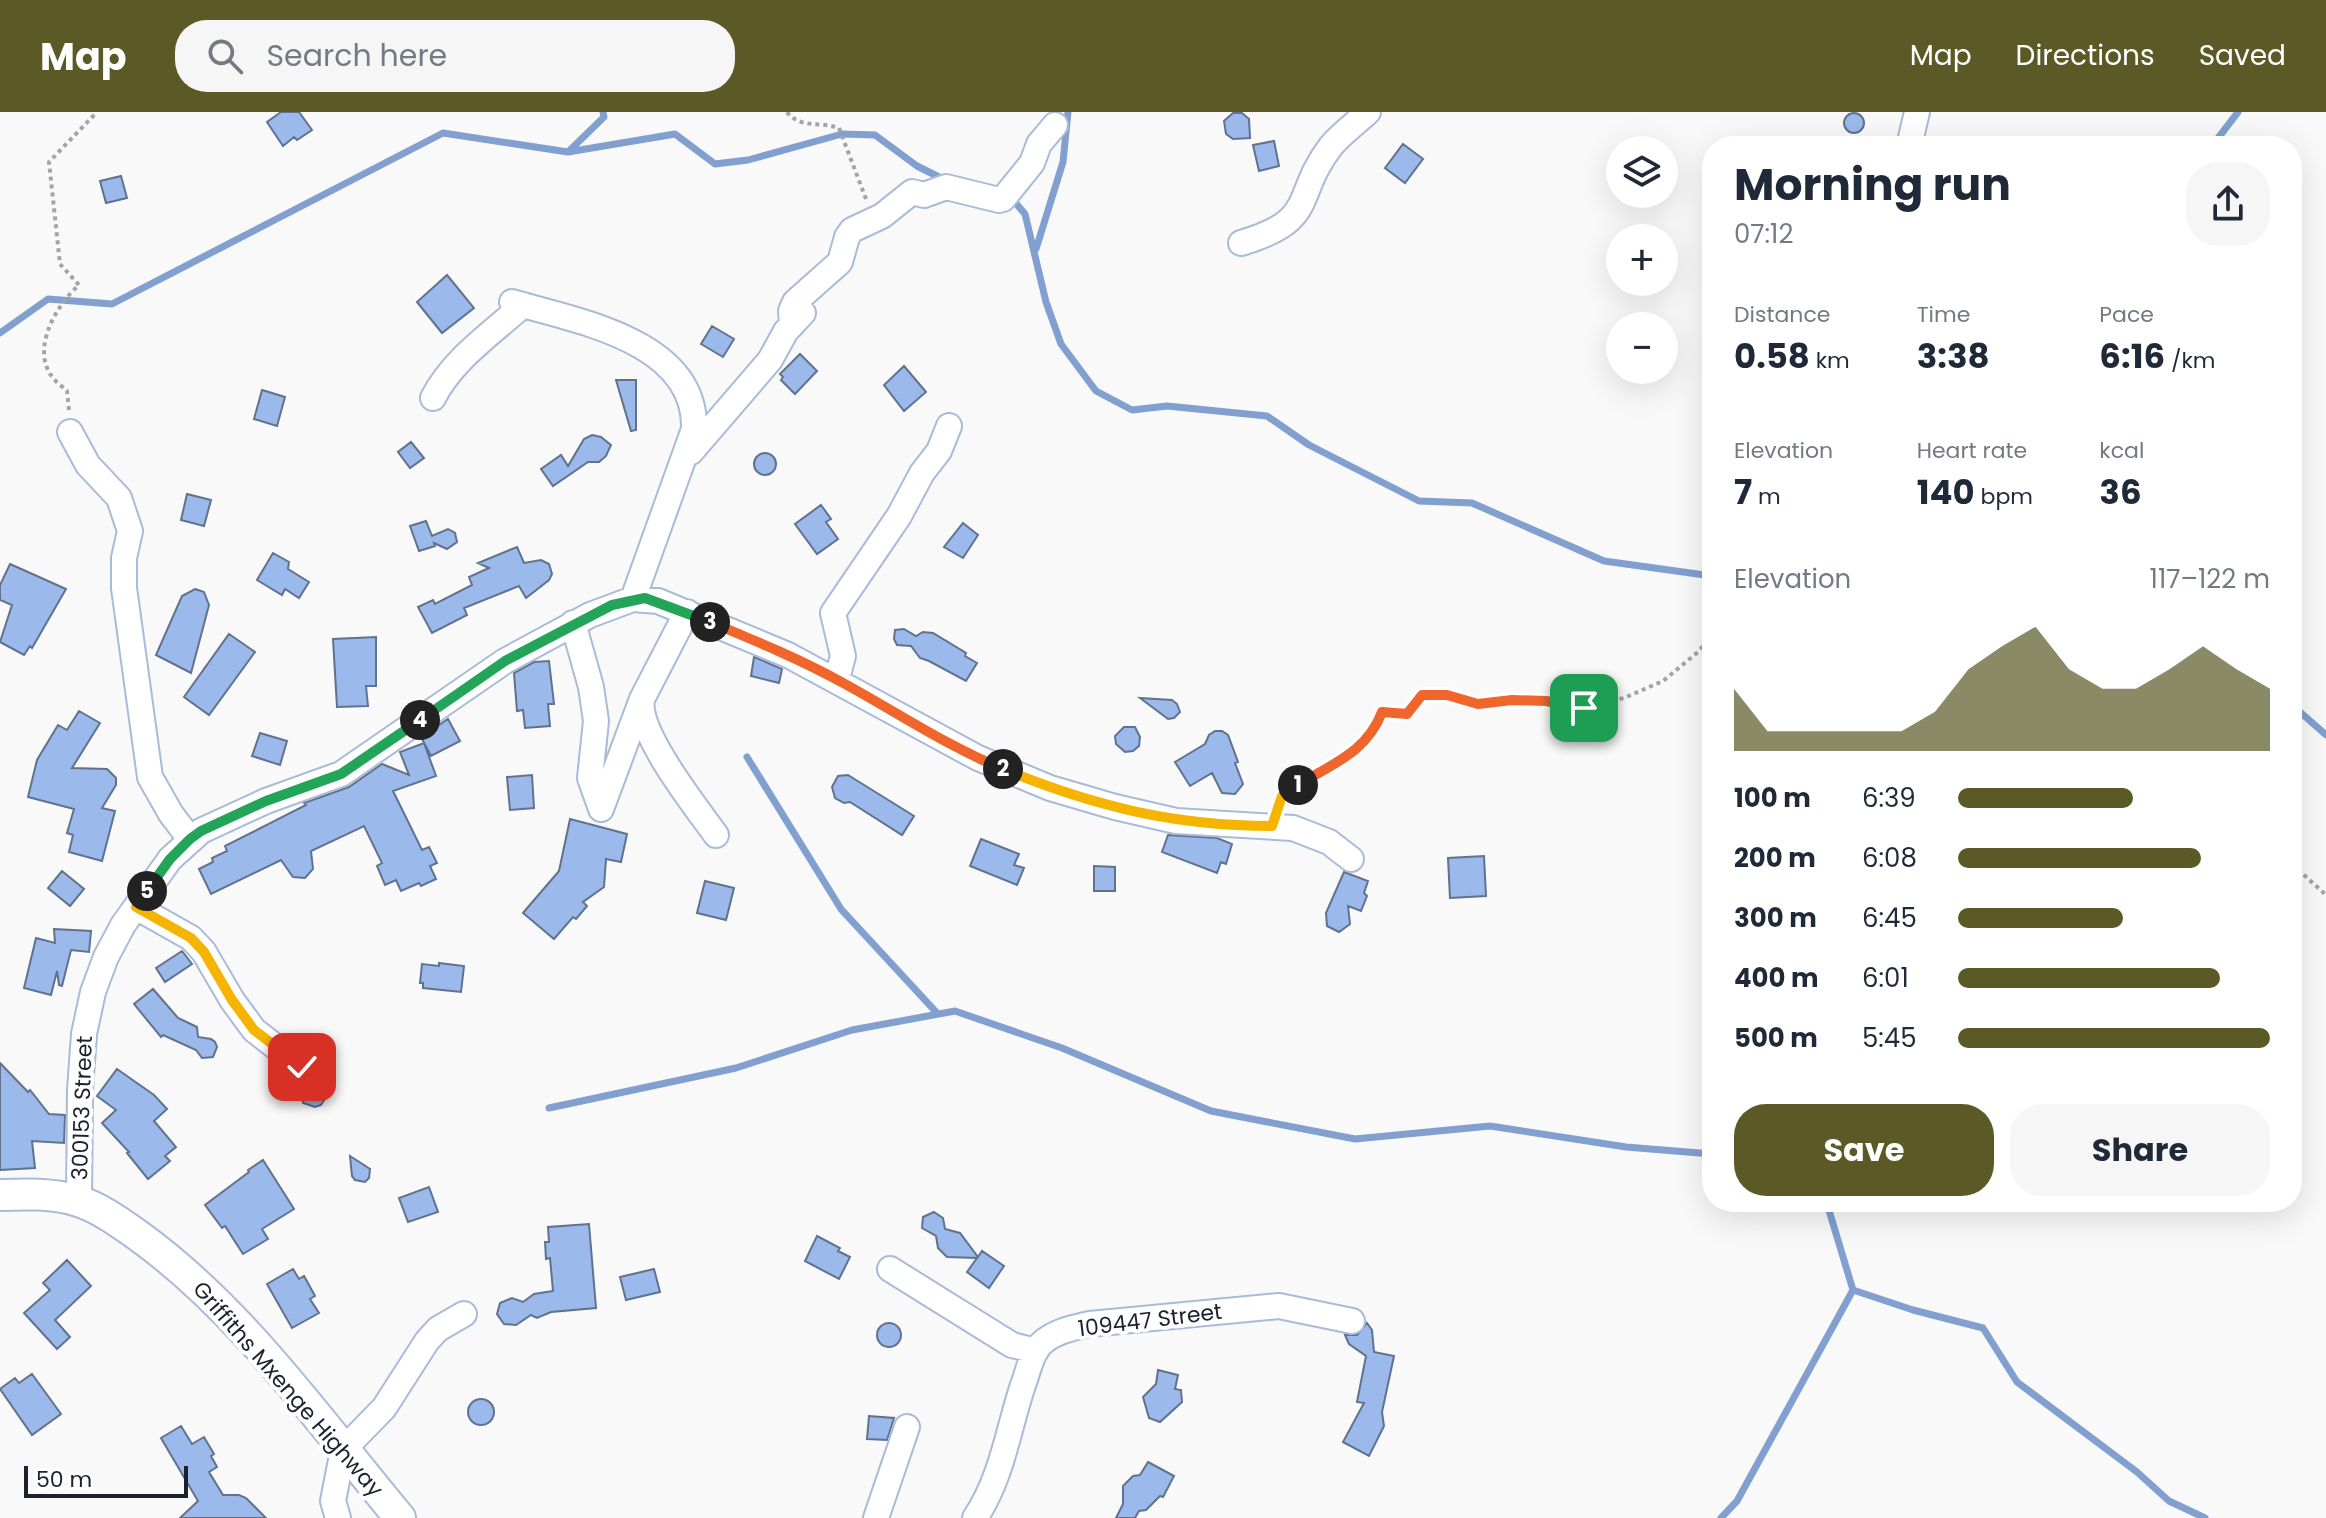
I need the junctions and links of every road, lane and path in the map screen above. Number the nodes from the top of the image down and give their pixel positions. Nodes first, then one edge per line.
1 (97, 112) edge
2 (787, 112) edge
3 (1368, 112) edge
4 (1917, 112) edge
5 (1055, 125) dead end
6 (1911, 136) edge
7 (902, 199) junction
8 (1241, 243) dead end
9 (433, 398) dead end
10 (949, 426) dead end
11 (70, 432) joint
12 (682, 463) junction
13 (633, 599) junction
14 (687, 612) junction
15 (573, 623) junction
16 (1702, 647) edge
17 (837, 679) junction
18 (642, 699) junction
19 (1272, 826) junction
20 (716, 835) dead end
21 (190, 839) junction
22 (1351, 859) dead end
23 (2302, 873) edge
24 (2326, 895) edge
25 (136, 907) junction
26 (302, 1067) dead end
27 (0, 1195) edge
28 (79, 1201) junction
29 (890, 1269) dead end
30 (464, 1314) dead end
31 (1352, 1321) dead end
32 (1036, 1351) junction
33 (907, 1427) dead end
34 (343, 1450) junction
35 (338, 1518) edge
36 (400, 1518) edge
37 (876, 1518) edge
38 (975, 1518) edge

1 - 11 path
2 - 7 path
3 - 8 street
4 - 6 street
5 - 7 street
7 - 12 street
9 - 12 street
10 - 17 street
11 - 21 street
12 - 13 street
13 - 14 street
13 - 15 street, 300153 Street
14 - 17 street
14 - 18 street
15 - 18 street
15 - 21 street, 300153 Street
16 - 19 path
17 - 19 street
18 - 20 street
19 - 22 street
21 - 25 street, 300153 Street
23 - 24 path
25 - 26 street
25 - 28 street, 300153 Street
27 - 28 street, Griffiths Mxenge Highway
28 - 34 street, Griffiths Mxenge Highway
29 - 32 street
30 - 34 street
31 - 32 street, 109447 Street
32 - 38 street
33 - 37 street
34 - 35 street
34 - 36 street, Griffiths Mxenge Highway

